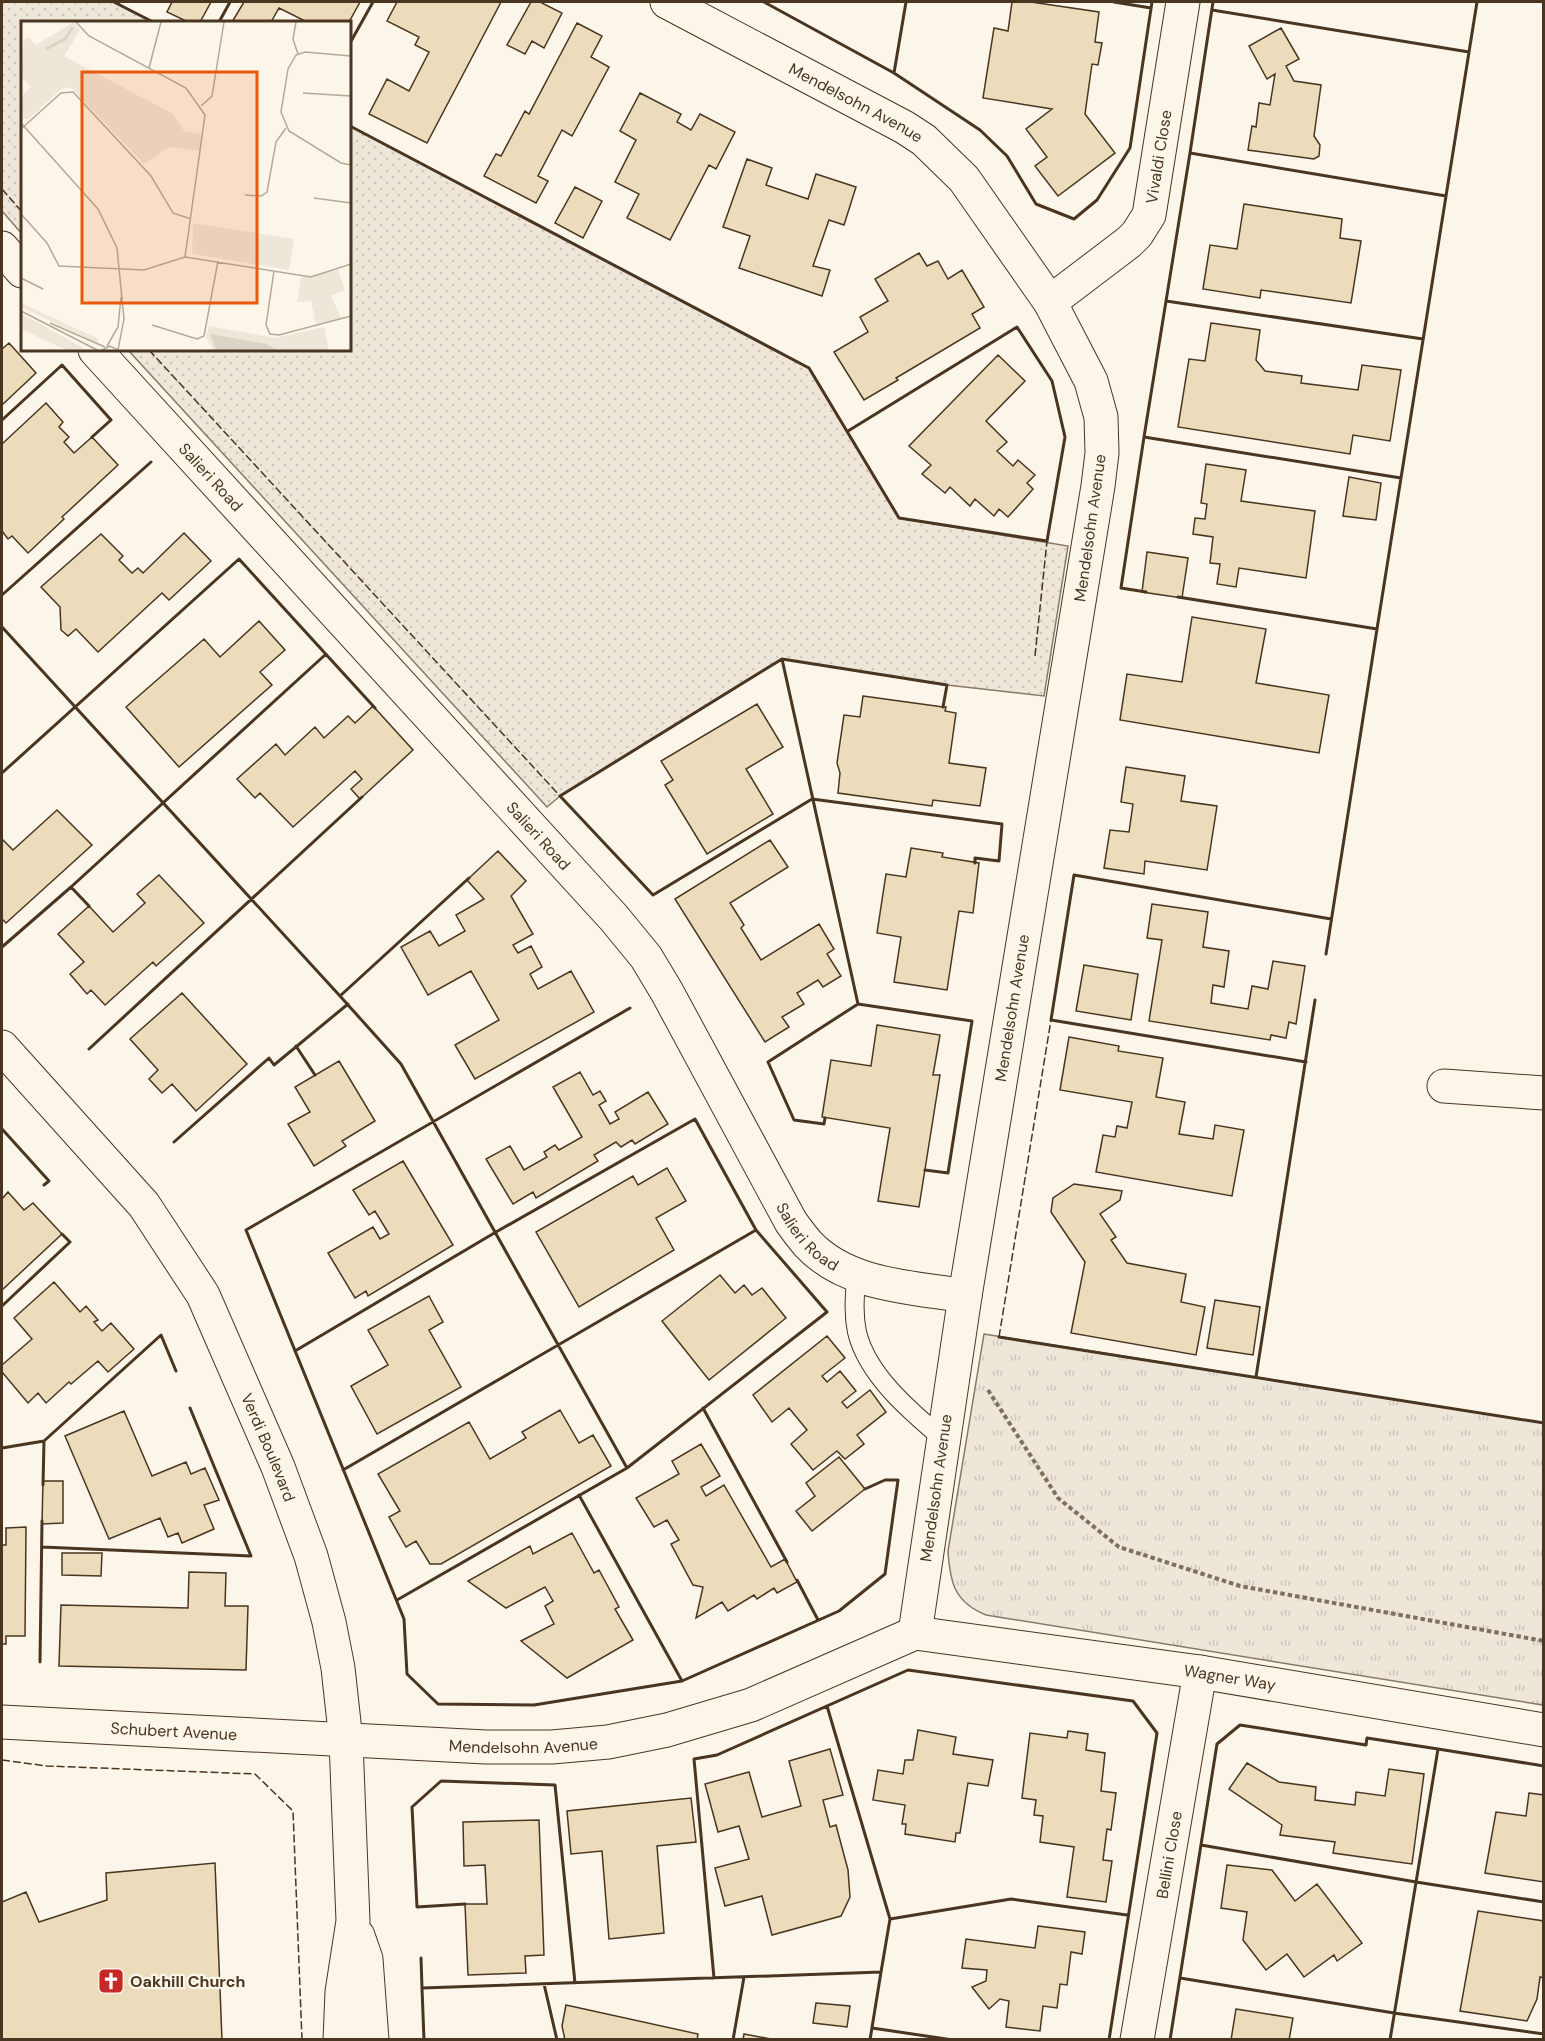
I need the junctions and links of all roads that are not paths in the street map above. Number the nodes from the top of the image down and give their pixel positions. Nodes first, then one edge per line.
1 (667, 2) edge
2 (1183, 2) edge
3 (2, 248) edge
4 (21, 270) edge
5 (1050, 302) junction
6 (95, 351) edge
7 (2, 1047) edge
8 (1444, 1086) dead end
9 (1544, 1093) edge
10 (855, 1276) junction
11 (964, 1296) junction
12 (944, 1439) junction
13 (915, 1633) junction
14 (1200, 1672) junction
15 (2, 1722) edge
16 (1544, 1730) edge
17 (346, 1741) junction
18 (352, 1921) junction
19 (340, 2040) edge
20 (372, 2040) edge
21 (1137, 2040) edge

1 - 5 street, Mendelsohn Avenue
2 - 5 street, Vivaldi Close
3 - 4 street
5 - 11 street, Mendelsohn Avenue
6 - 10 street, Salieri Road
7 - 17 street, Verdi Boulevard
8 - 9 street
10 - 11 street, Salieri Road
10 - 12 lane
11 - 12 street, Mendelsohn Avenue
12 - 13 street, Mendelsohn Avenue
13 - 14 street, Wagner Way
13 - 17 street, Mendelsohn Avenue
14 - 16 street, Wagner Way
14 - 21 street, Bellini Close
15 - 17 street, Schubert Avenue
17 - 18 street, Verdi Boulevard
18 - 19 street, Verdi Boulevard
18 - 20 street, Verdi Boulevard

